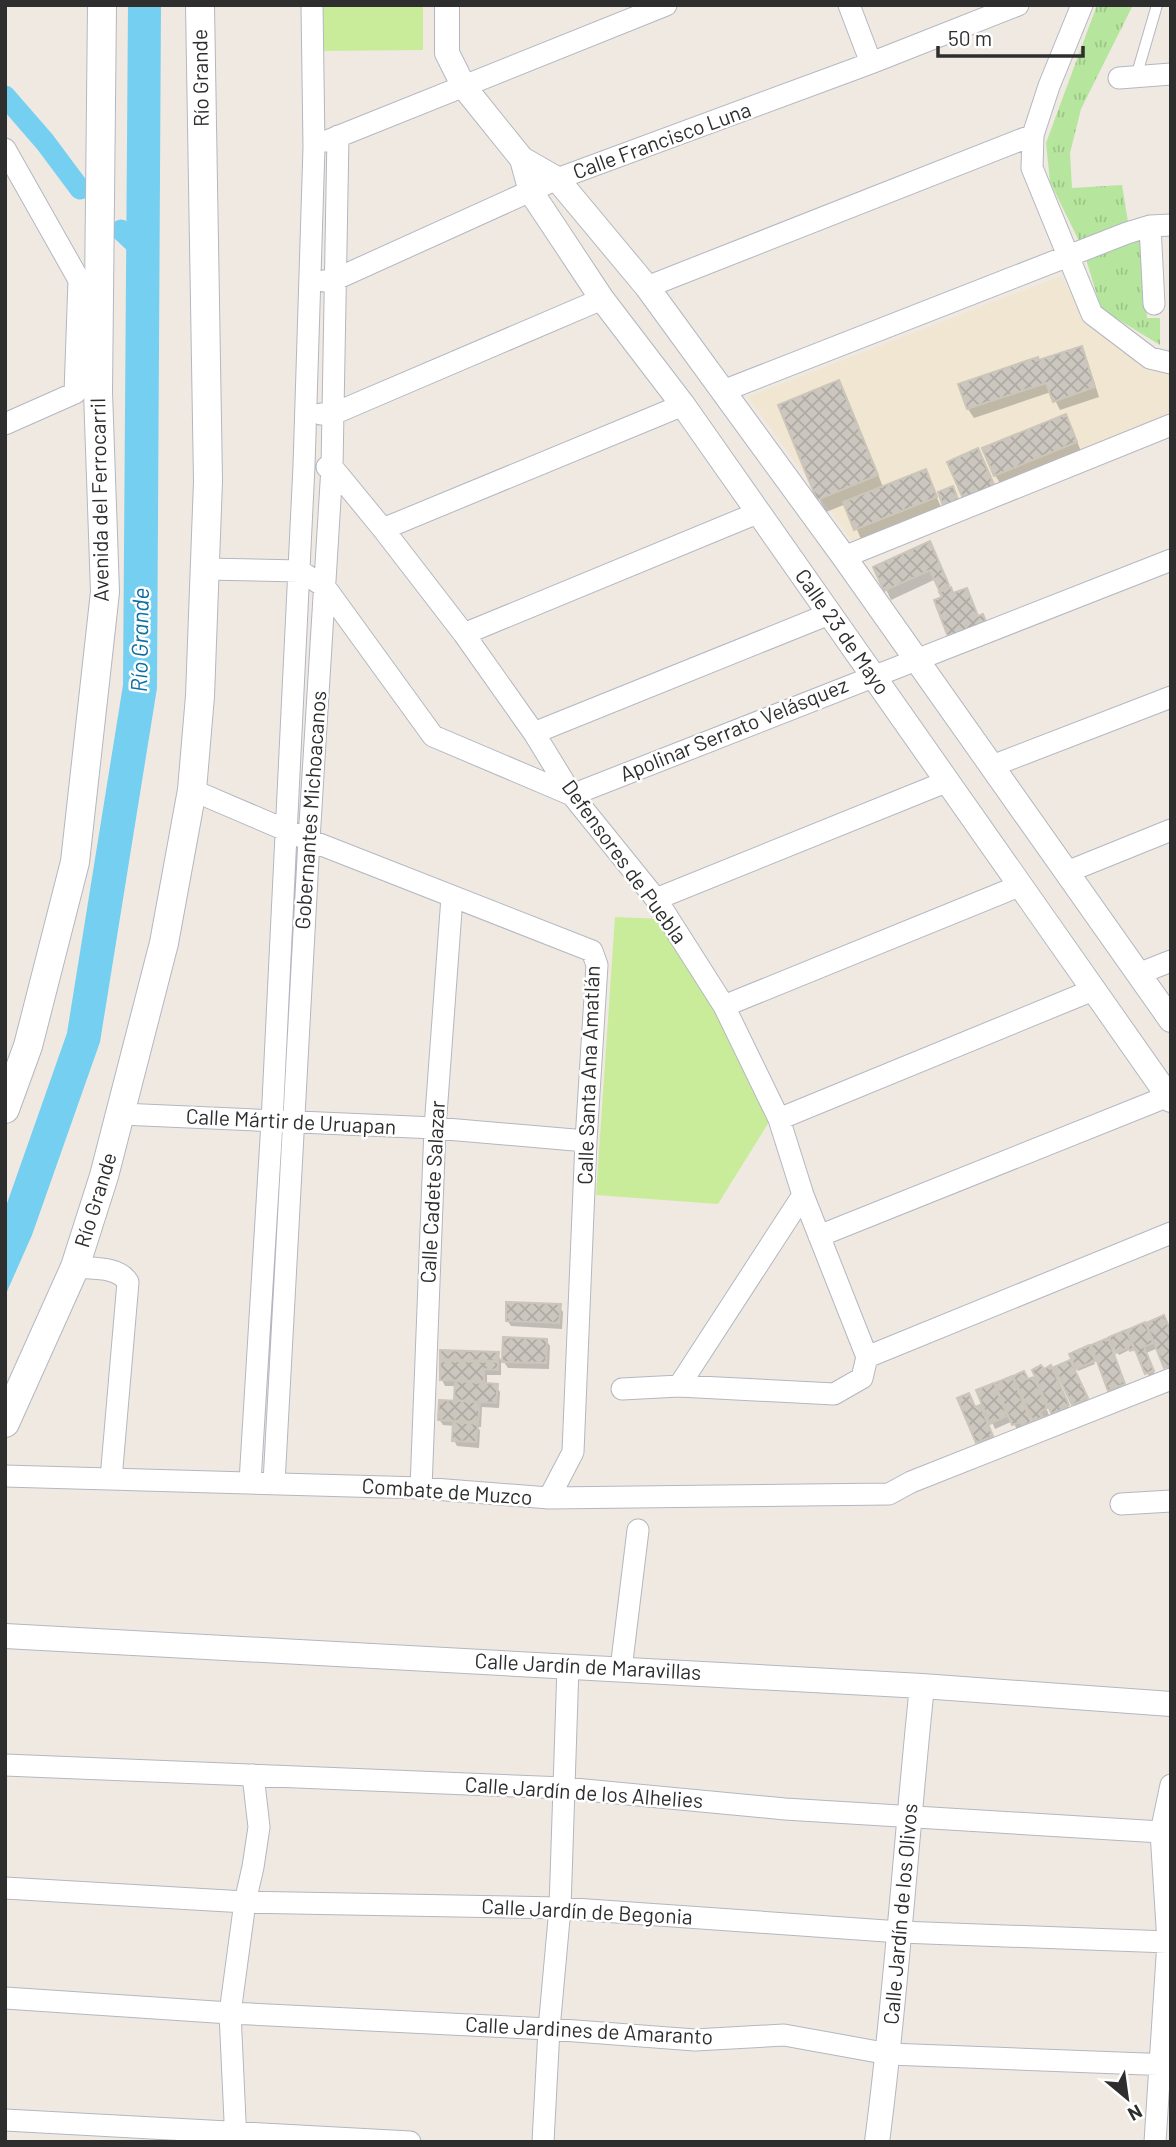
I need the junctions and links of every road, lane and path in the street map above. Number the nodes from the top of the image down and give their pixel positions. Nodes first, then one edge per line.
1 (102, 5) edge
2 (200, 5) edge
3 (312, 5) edge
4 (447, 5) edge
5 (666, 5) edge
6 (849, 5) edge
7 (1017, 5) edge
8 (1082, 5) edge
9 (1157, 5) edge
10 (871, 63) junction
11 (1171, 74) edge
12 (1127, 78) joint
13 (464, 87) junction
14 (1033, 135) junction
15 (338, 136) junction
16 (314, 147) junction
17 (5, 149) edge
18 (522, 159) junction
19 (557, 179) junction
20 (531, 192) junction
21 (1161, 225) edge
22 (1067, 257) junction
23 (334, 280) junction
24 (310, 282) junction
25 (647, 287) junction
26 (602, 299) junction
27 (1154, 304) dead end
28 (1171, 363) edge
29 (723, 391) junction
30 (683, 405) junction
31 (333, 414) junction
32 (305, 415) junction
33 (5, 424) edge
34 (1171, 425) edge
35 (304, 466) junction
36 (332, 467) junction
37 (757, 513) junction
38 (383, 528) junction
39 (844, 557) junction
40 (1171, 560) edge
41 (205, 569) junction
42 (299, 571) junction
43 (325, 587) junction
44 (829, 614) junction
45 (464, 634) junction
46 (915, 660) junction
47 (872, 675) junction
48 (1171, 697) edge
49 (534, 733) junction
50 (992, 766) junction
51 (947, 781) junction
52 (192, 790) junction
53 (572, 795) junction
54 (285, 830) junction
55 (1171, 831) edge
56 (309, 840) junction
57 (1067, 872) junction
58 (1019, 886) junction
59 (452, 897) junction
60 (656, 899) junction
61 (1171, 961) edge
62 (1138, 974) junction
63 (1093, 990) junction
64 (724, 1006) junction
65 (1171, 1020) edge
66 (1170, 1097) edge
67 (5, 1109) edge
68 (121, 1114) junction
69 (779, 1119) junction
70 (282, 1123) junction
71 (435, 1128) junction
72 (586, 1141) junction
73 (803, 1195) junction
74 (1171, 1233) edge
75 (819, 1236) junction
76 (75, 1267) junction
77 (864, 1368) junction
78 (1171, 1379) edge
79 (679, 1386) junction
80 (622, 1389) dead end
81 (5, 1423) edge
82 (5, 1476) edge
83 (111, 1479) junction
84 (250, 1482) junction
85 (274, 1483) junction
86 (421, 1488) junction
87 (550, 1498) junction
88 (1171, 1501) edge
89 (1121, 1504) dead end
90 (638, 1531) dead end
91 (5, 1636) edge
92 (568, 1666) junction
93 (621, 1669) junction
94 (922, 1686) junction
95 (1171, 1704) edge
96 (5, 1765) edge
97 (253, 1775) junction
98 (1171, 1785) edge
99 (564, 1788) junction
100 (909, 1815) junction
101 (1161, 1832) junction
102 (5, 1888) edge
103 (245, 1902) junction
104 (560, 1908) junction
105 (900, 1932) junction
106 (1168, 1942) junction
107 (5, 1997) edge
108 (230, 2013) junction
109 (549, 2029) junction
110 (889, 2054) junction
111 (1166, 2065) edge
112 (5, 2120) edge
113 (236, 2137) edge
114 (411, 2142) edge
115 (543, 2142) edge
116 (877, 2142) edge
117 (1155, 2142) edge

1 - 67 main road, Avenida del Ferrocarril
2 - 41 main road, Río Grande
3 - 16 street, Gobernantes Michoacanos
4 - 13 street, Calle 23 de Mayo
5 - 13 street
6 - 10 street
7 - 10 street, Calle Francisco Luna
8 - 14 street
9 - 12 lane
10 - 19 street, Calle Francisco Luna
11 - 12 street
13 - 15 street
13 - 18 street, Calle 23 de Mayo
14 - 22 street
14 - 25 street
15 - 16 street
15 - 23 street, Gobernantes Michoacanos
16 - 24 street, Gobernantes Michoacanos
17 - 33 street
18 - 19 street, Calle 23 de Mayo
18 - 20 street, Calle 23 de Mayo
19 - 20 street, Calle Francisco Luna
19 - 25 street, Calle 23 de Mayo
20 - 23 street, Calle Francisco Luna
20 - 26 street, Calle 23 de Mayo
21 - 22 street
21 - 27 street
22 - 28 street
22 - 29 street
23 - 24 street, Calle Francisco Luna
23 - 31 street, Gobernantes Michoacanos
24 - 32 street, Gobernantes Michoacanos
25 - 29 street, Calle 23 de Mayo
26 - 30 street, Calle 23 de Mayo
26 - 31 street
29 - 39 street, Calle 23 de Mayo
30 - 37 street, Calle 23 de Mayo
30 - 38 street
31 - 32 street
31 - 36 street, Gobernantes Michoacanos
32 - 35 street, Gobernantes Michoacanos
34 - 39 street
35 - 36 street
35 - 42 street, Gobernantes Michoacanos
36 - 38 street, Defensores de Puebla
36 - 43 street, Gobernantes Michoacanos
37 - 44 street, Calle 23 de Mayo
37 - 45 street
38 - 45 street, Defensores de Puebla
39 - 46 street, Calle 23 de Mayo
40 - 46 street, Apolinar Serrato Velásquez
41 - 42 street
41 - 52 main road, Río Grande
42 - 43 street
42 - 54 street, Gobernantes Michoacanos
43 - 53 street
43 - 56 street, Gobernantes Michoacanos
44 - 47 street, Calle 23 de Mayo
44 - 49 street
45 - 49 street, Defensores de Puebla
46 - 47 street, Apolinar Serrato Velásquez
46 - 50 street, Calle 23 de Mayo
47 - 51 street, Calle 23 de Mayo
47 - 53 street, Apolinar Serrato Velásquez
48 - 50 street
49 - 53 street, Defensores de Puebla
50 - 57 street, Calle 23 de Mayo
51 - 58 street, Calle 23 de Mayo
51 - 60 street
52 - 54 street, Calle Santa Ana Amatlán
52 - 68 main road, Río Grande
53 - 60 street, Defensores de Puebla
54 - 56 street, Calle Santa Ana Amatlán
54 - 70 street, Gobernantes Michoacanos
55 - 57 street
56 - 59 street, Calle Santa Ana Amatlán
56 - 70 street, Gobernantes Michoacanos
57 - 62 street, Calle 23 de Mayo
58 - 63 street, Calle 23 de Mayo
58 - 64 street
59 - 71 street, Calle Cadete Salazar
59 - 72 street, Calle Santa Ana Amatlán
60 - 64 street, Defensores de Puebla
61 - 62 street
62 - 65 street, Calle 23 de Mayo
63 - 66 street, Calle 23 de Mayo
63 - 69 street
64 - 69 street, Defensores de Puebla
66 - 75 street
68 - 70 street, Calle Mártir de Uruapan
68 - 76 main road, Río Grande
69 - 73 street, Defensores de Puebla
70 - 71 street, Calle Mártir de Uruapan
70 - 84 street, Gobernantes Michoacanos
70 - 85 street, Gobernantes Michoacanos
71 - 72 street, Calle Mártir de Uruapan
71 - 86 street, Calle Cadete Salazar
72 - 87 street, Calle Santa Ana Amatlán
73 - 75 street, Defensores de Puebla
73 - 79 street
74 - 77 street
75 - 77 street, Defensores de Puebla
76 - 81 main road, Río Grande
76 - 83 street
77 - 79 street
78 - 87 street, Combate de Muzco
79 - 80 street
82 - 83 street, Combate de Muzco
83 - 84 street, Combate de Muzco
84 - 85 street, Combate de Muzco
85 - 86 street, Combate de Muzco
86 - 87 street, Combate de Muzco
88 - 89 street
90 - 93 street
91 - 92 street, Calle Jardín de Maravillas
92 - 93 street, Calle Jardín de Maravillas
92 - 99 street
93 - 94 street, Calle Jardín de Maravillas
94 - 95 street, Calle Jardín de Maravillas
94 - 100 street, Calle Jardín de los Olivos
96 - 97 street, Calle Jardín de los Alhelies
97 - 99 street, Calle Jardín de los Alhelies
97 - 103 street
98 - 101 street
99 - 100 street, Calle Jardín de los Alhelies
99 - 104 street
100 - 101 street, Calle Jardín de los Alhelies
100 - 105 street, Calle Jardín de los Olivos
101 - 106 street
102 - 103 street, Calle Jardín de Begonia
103 - 104 street, Calle Jardín de Begonia
103 - 108 street
104 - 105 street, Calle Jardín de Begonia
104 - 109 street
105 - 106 street, Calle Jardín de Begonia
105 - 110 street, Calle Jardín de los Olivos
106 - 111 street
107 - 108 street, Calle Jardines de Amaranto
108 - 109 street, Calle Jardines de Amaranto
108 - 113 street
109 - 110 street, Calle Jardines de Amaranto
109 - 115 street
110 - 111 street, Calle Jardines de Amaranto
110 - 116 street, Calle Jardín de los Olivos
111 - 117 street
112 - 113 street
113 - 114 street

